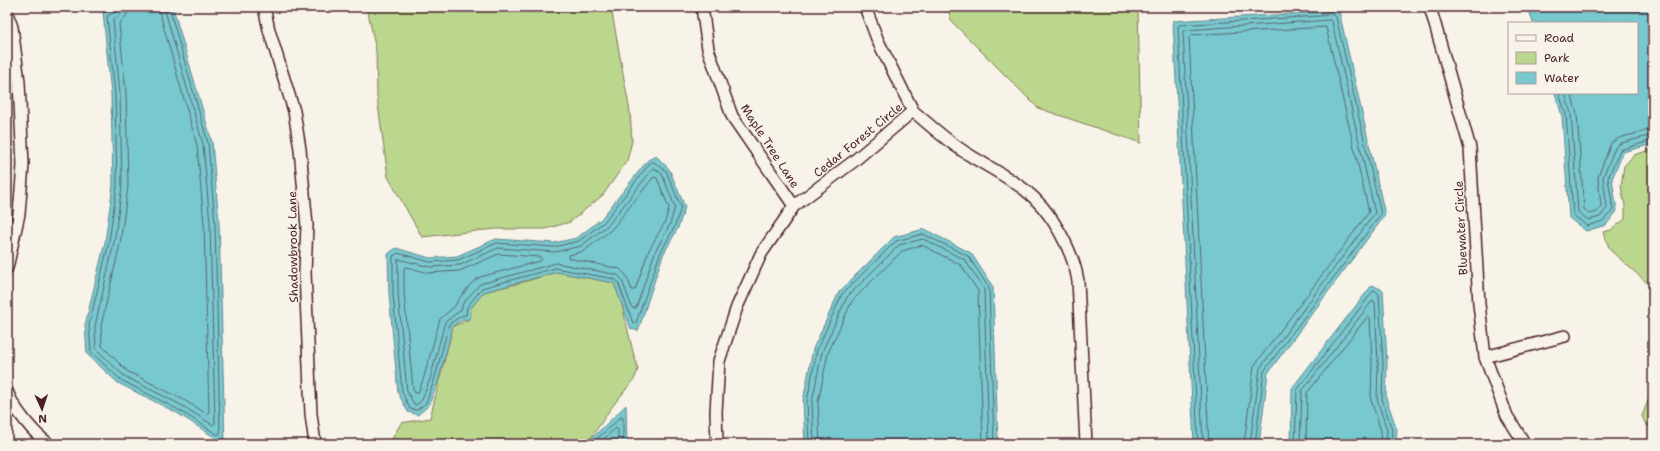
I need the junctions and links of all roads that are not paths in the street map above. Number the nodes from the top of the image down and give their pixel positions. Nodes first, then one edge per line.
1 (264, 7) edge
2 (702, 7) edge
3 (865, 7) edge
4 (1430, 7) edge
5 (7, 13) edge
6 (913, 111) junction
7 (794, 206) junction
8 (7, 268) edge
9 (1565, 336) dead end
10 (1485, 357) junction
11 (7, 391) edge
12 (42, 442) edge
13 (315, 444) edge
14 (717, 444) edge
15 (1086, 444) edge
16 (1525, 444) edge

1 - 13 street, Shadowbrook Lane
2 - 7 street, Maple Tree Lane
3 - 6 street
4 - 10 street, Bluewater Circle
5 - 8 street
6 - 7 street, Cedar Forest Circle
6 - 15 street, Cedar Forest Circle
7 - 14 street, Cedar Forest Circle
9 - 10 street
10 - 16 street, Bluewater Circle
11 - 12 street

